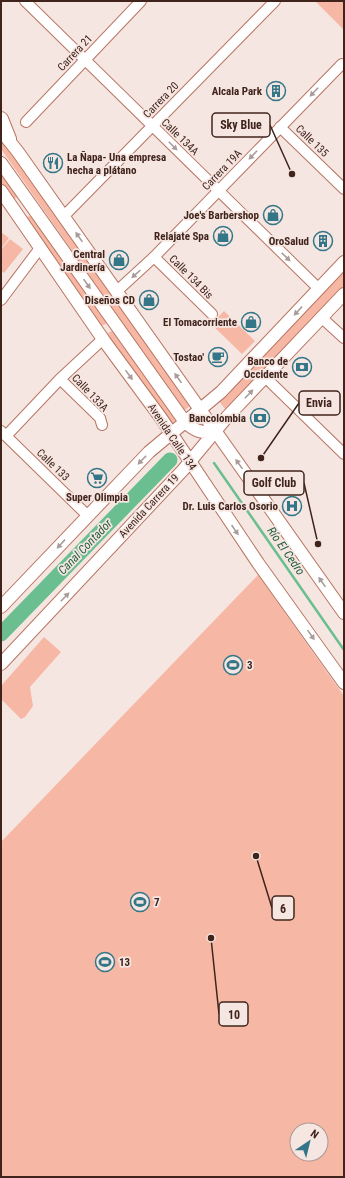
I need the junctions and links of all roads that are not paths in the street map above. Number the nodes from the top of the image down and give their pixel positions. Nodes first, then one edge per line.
1 (25, 1) edge
2 (141, 1) edge
3 (275, 1) edge
4 (84, 61) junction
5 (343, 64) edge
6 (1, 119) edge
7 (26, 122) dead end
8 (152, 126) junction
9 (280, 127) junction
10 (5, 135) edge
11 (1, 162) edge
12 (344, 189) edge
13 (218, 191) junction
14 (1, 192) edge
15 (9, 202) junction
16 (64, 216) junction
17 (42, 221) junction
18 (40, 248) junction
19 (154, 257) junction
20 (344, 262) edge
21 (318, 289) junction
22 (117, 291) junction
23 (344, 294) edge
24 (1, 300) edge
25 (212, 314) dead end
26 (322, 318) junction
27 (113, 320) junction
28 (344, 338) edge
29 (102, 339) junction
30 (265, 377) junction
31 (60, 379) junction
32 (201, 410) junction
33 (185, 422) junction
34 (102, 424) dead end
35 (215, 431) junction
36 (170, 433) junction
37 (3, 434) edge
38 (344, 454) edge
39 (190, 463) junction
40 (88, 516) junction
41 (1, 607) edge
42 (344, 613) edge
43 (24, 640) junction
44 (1, 657) edge
45 (1, 664) edge
46 (344, 683) edge

1 - 4 street, Calle 134A
2 - 4 street, Carrera 21
3 - 8 street, Carrera 20
4 - 7 street, Carrera 21
4 - 8 street, Calle 134A
5 -> 9 street, Carrera 19A
6 - 10 highway
8 -> 13 street, Calle 134A
8 - 16 street, Carrera 20
9 - 12 street, Calle 135
9 -> 13 street, Carrera 19A
10 - 16 main road
11 - 17 main road
13 - 19 street, Carrera 19A
13 -> 21 street, Calle 134A
14 - 15 main road, Avenida Calle 134
15 - 17 main road
15 - 18 main road, Avenida Calle 134
22 -> 16 main road
17 -> 27 main road
18 - 24 street
18 - 29 main road, Avenida Calle 134
19 -> 22 street, Carrera 19A
19 - 25 street, Calle 134 Bis
20 - 21 main road
21 -> 32 main road
32 -> 22 main road
23 - 26 main road, Avenida Carrera 19
26 - 28 street
26 - 30 main road, Avenida Carrera 19
27 - 29 main road
27 - 33 main road
29 - 31 street
29 -> 36 main road, Avenida Calle 134
35 -> 30 main road, Avenida Carrera 19
30 - 38 street
31 - 34 street, Calle 133A
31 - 37 street
32 - 33 main road
32 - 35 main road
33 - 35 main road
33 - 36 main road
35 - 39 main road, Avenida Carrera 19
42 -> 35 main road
36 - 39 main road, Avenida Calle 134
36 -> 40 main road
37 - 40 street, Calle 133
43 -> 39 main road, Avenida Carrera 19
39 -> 46 main road, Avenida Calle 134
40 -> 41 main road
43 - 44 main road
43 - 45 main road, Avenida Carrera 19

